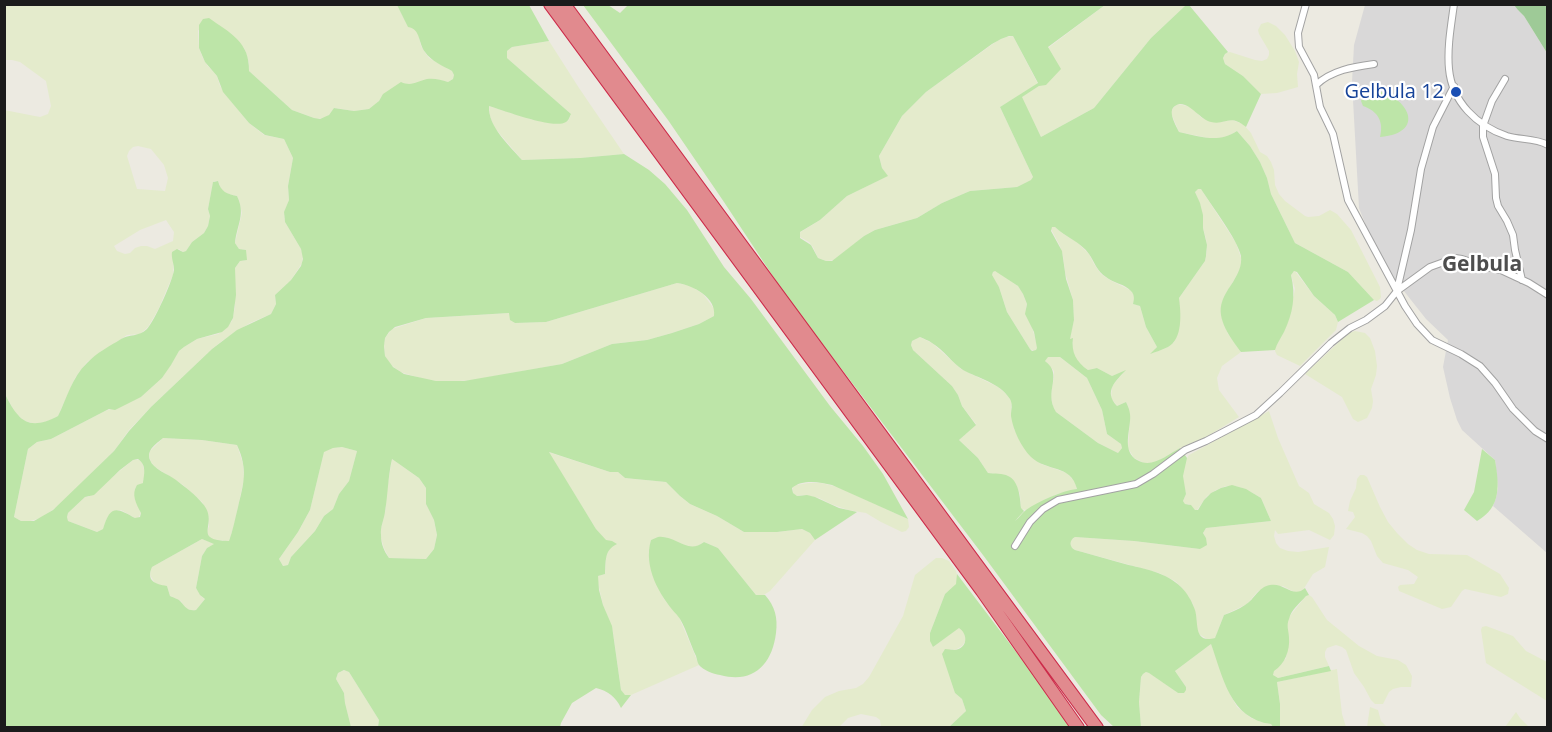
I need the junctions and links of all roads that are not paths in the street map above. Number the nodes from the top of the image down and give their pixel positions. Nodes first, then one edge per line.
1 (550, 4) edge
2 (564, 4) edge
3 (1306, 4) edge
4 (1454, 4) edge
5 (1374, 64) dead end
6 (1505, 79) dead end
7 (1316, 85) junction
8 (1454, 86) junction
9 (1483, 126) junction
10 (1548, 145) edge
11 (1522, 280) junction
12 (1397, 291) junction
13 (1548, 295) edge
14 (1548, 439) edge
15 (1015, 546) dead end
16 (1078, 728) edge
17 (1097, 728) edge

1 - 16 highway
2 - 17 highway
3 - 7 street
4 - 8 street
5 - 7 street
6 - 9 street
7 - 12 street
8 - 9 street
8 - 12 street
9 - 10 street
9 - 11 street
11 - 12 street
11 - 13 street
12 - 14 street
12 - 15 street

